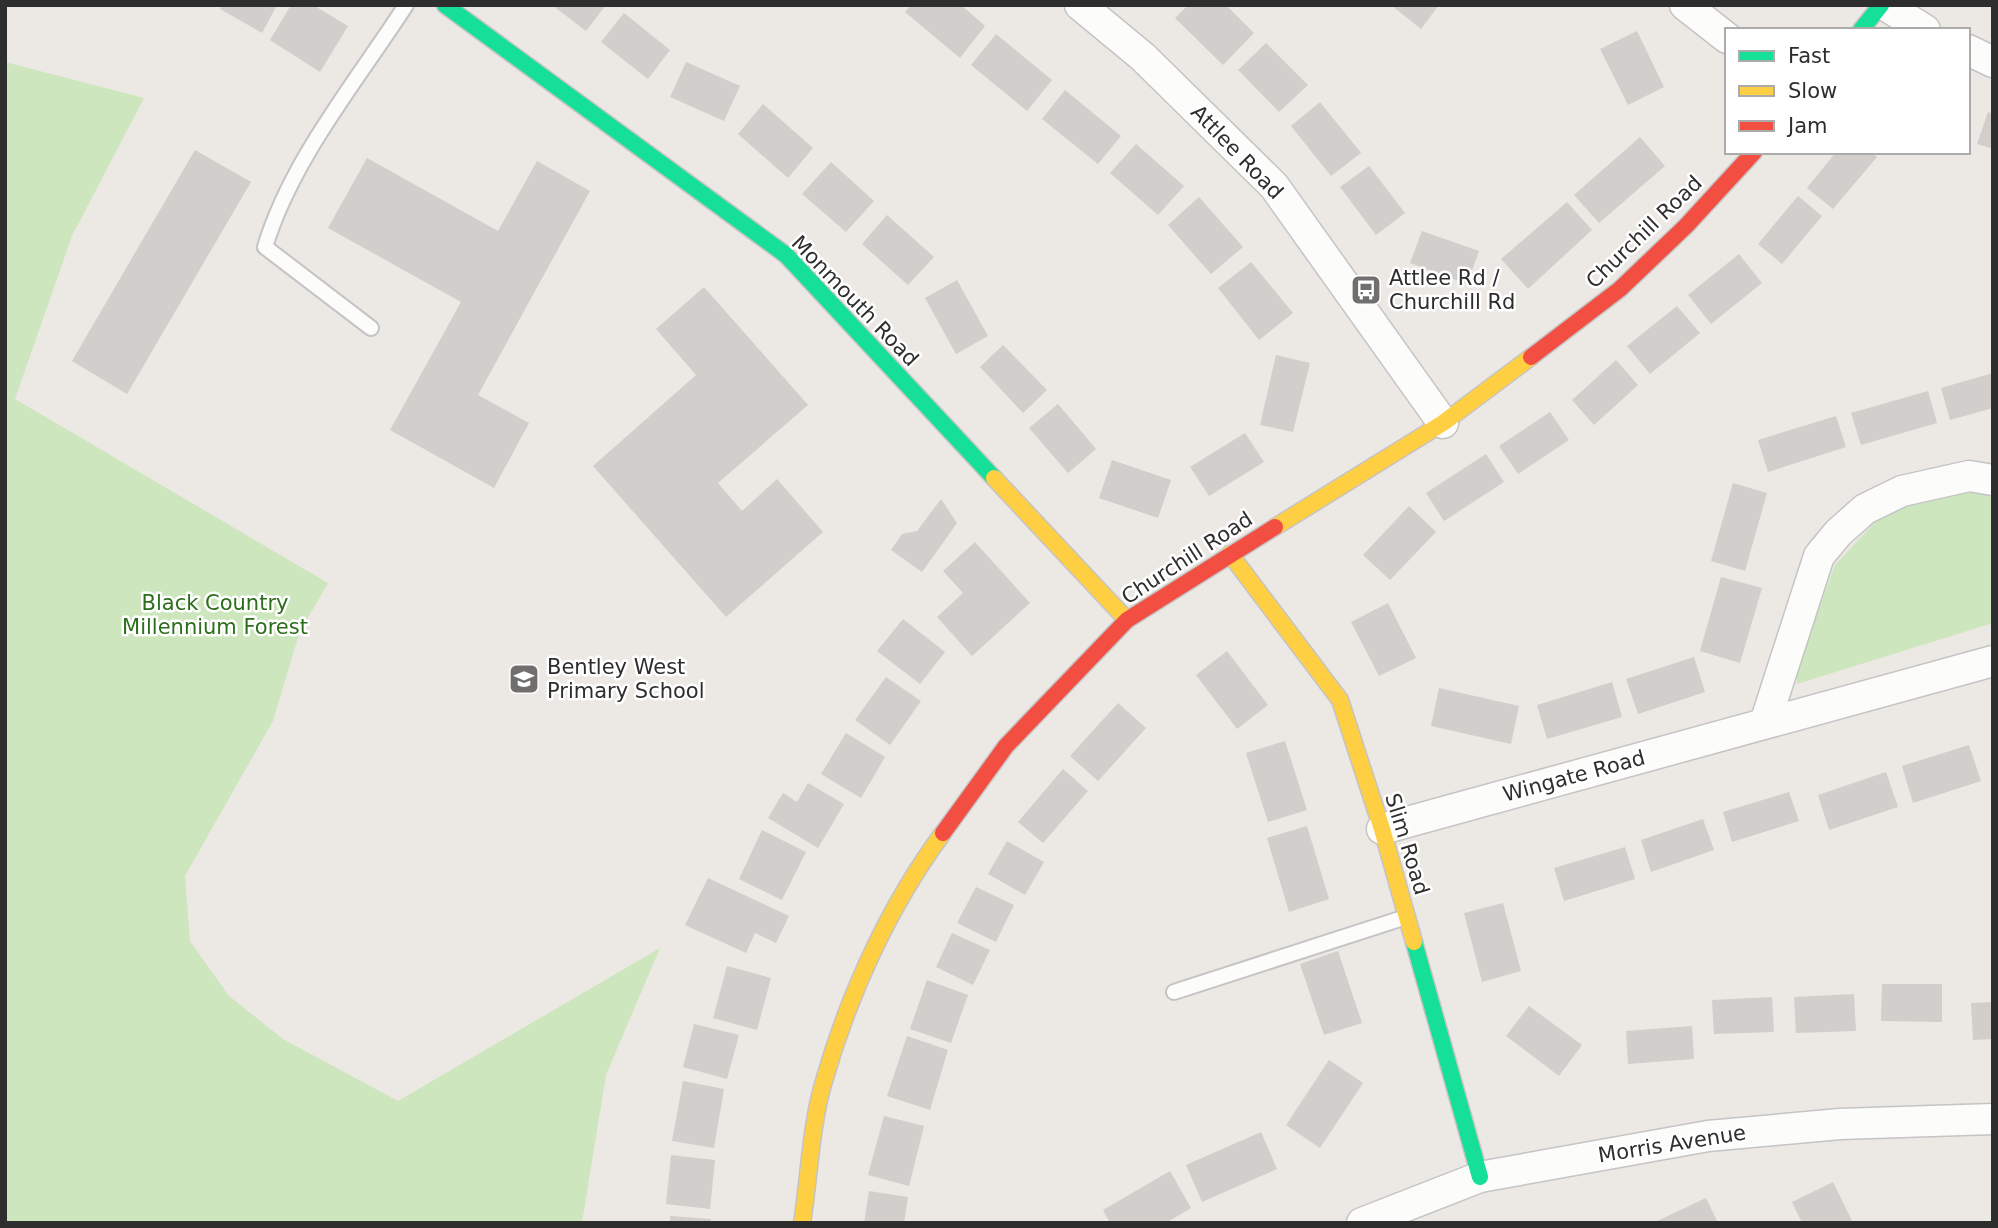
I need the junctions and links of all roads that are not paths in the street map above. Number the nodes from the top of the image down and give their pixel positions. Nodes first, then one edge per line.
1 (406, 5) edge
2 (445, 5) edge
3 (1080, 5) edge
4 (1685, 5) edge
5 (1883, 5) edge
6 (1863, 28) edge
7 (1923, 28) edge
8 (1725, 36) edge
9 (1970, 52) edge
10 (1993, 62) edge
11 (1752, 154) edge
12 (371, 328) dead end
13 (1443, 423) junction
14 (1993, 480) edge
15 (1230, 554) junction
16 (1127, 620) junction
17 (1993, 661) edge
18 (1765, 723) junction
19 (1382, 829) junction
20 (1407, 916) junction
21 (1174, 992) dead end
22 (1993, 1119) edge
23 (1480, 1177) junction
24 (802, 1223) edge
25 (1362, 1223) edge

1 - 12 lane
2 - 16 street, Monmouth Road
3 - 13 street, Attlee Road
4 - 8 street
5 - 6 street
5 - 7 street
9 - 10 street
11 - 13 street, Churchill Road
13 - 15 street, Churchill Road
14 - 18 street
15 - 16 street, Churchill Road
15 - 19 street, Slim Road
16 - 24 street, Churchill Road
17 - 18 street, Wingate Road
18 - 19 street, Wingate Road
19 - 20 street, Slim Road
20 - 21 lane
20 - 23 street, Slim Road
22 - 23 street, Morris Avenue
23 - 25 street, Morris Avenue

